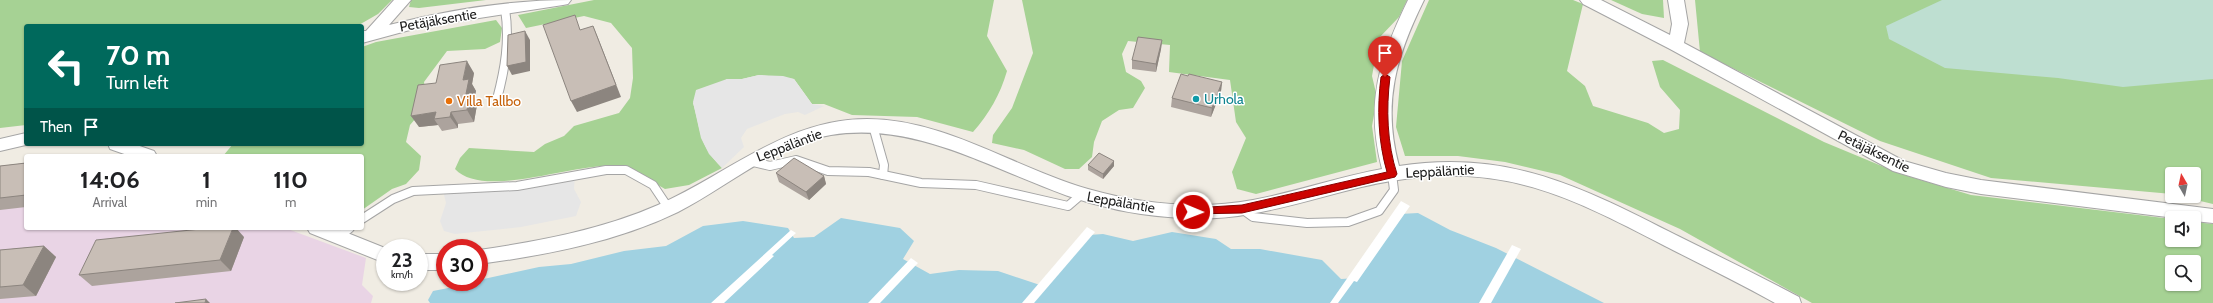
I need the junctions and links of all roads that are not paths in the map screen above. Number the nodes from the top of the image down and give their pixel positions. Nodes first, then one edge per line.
1 (403, 0) edge
2 (563, 0) edge
3 (1416, 0) edge
4 (1588, 0) edge
5 (1676, 0) edge
6 (505, 9) junction
7 (367, 35) edge
8 (1676, 45) junction
9 (497, 99) dead end
10 (873, 126) junction
11 (24, 139) edge
12 (0, 145) edge
13 (121, 146) edge
14 (143, 154) edge
15 (748, 161) junction
16 (1392, 174) junction
17 (883, 175) junction
18 (1082, 194) junction
19 (668, 208) junction
20 (1242, 209) junction
21 (2213, 216) edge
22 (364, 218) edge
23 (327, 230) edge
24 (343, 233) edge
25 (376, 251) edge
26 (488, 256) edge
27 (1792, 303) edge

1 - 7 street
2 - 6 street, Petäjäksentie
3 - 16 street
4 - 8 street, Petäjäksentie
5 - 8 street
6 - 7 street, Petäjäksentie
6 - 9 lane
8 - 21 street, Petäjäksentie
10 - 15 street, Leppäläntie
10 - 17 lane
10 - 18 street, Leppäläntie
11 - 12 street
13 - 14 street
15 - 17 lane
15 - 19 street, Leppäläntie
16 - 20 street, Leppäläntie
16 - 20 lane
16 - 27 street, Leppäläntie
17 - 18 lane
18 - 20 street, Leppäläntie
19 - 22 lane
19 - 26 street, Leppäläntie
23 - 24 street
24 - 25 street

